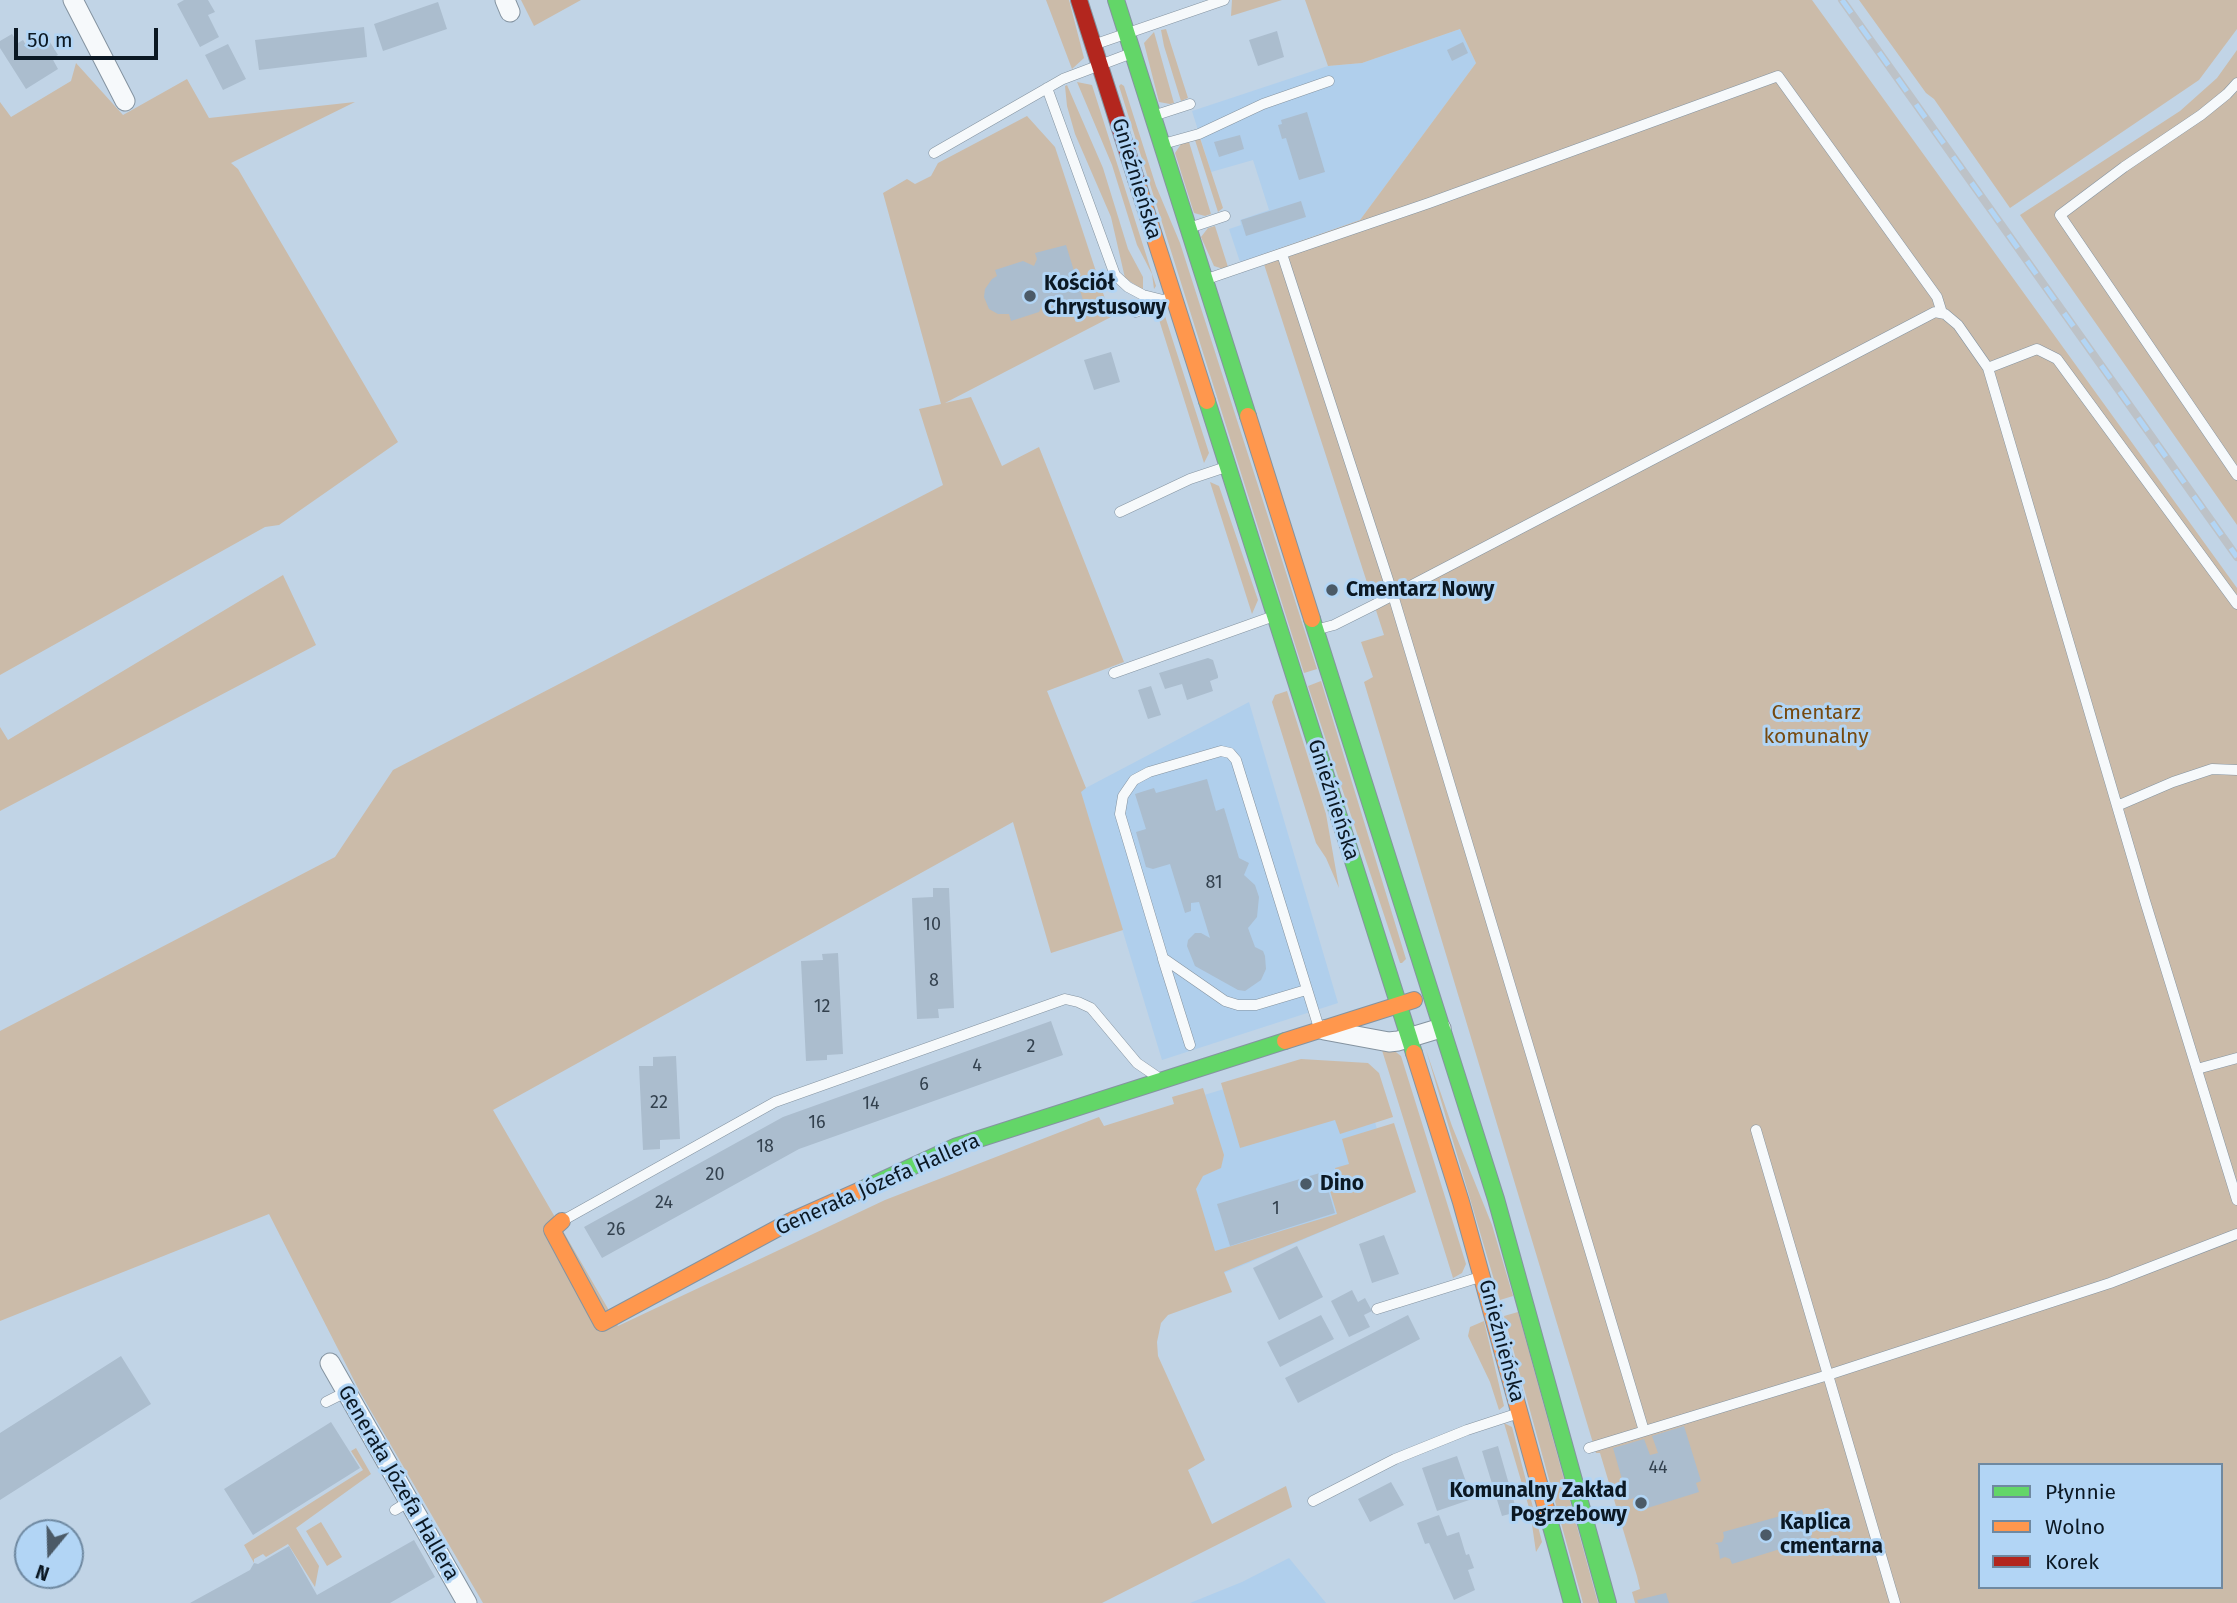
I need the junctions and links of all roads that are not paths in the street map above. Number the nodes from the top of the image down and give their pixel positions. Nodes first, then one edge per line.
1 (73, 0) edge
2 (1079, 0) edge
3 (1116, 0) edge
4 (1224, 0) edge
5 (1126, 34) junction
6 (1094, 45) junction
7 (1133, 53) junction
8 (1100, 64) junction
9 (1329, 81) dead end
10 (2237, 83) edge
11 (1047, 88) junction
12 (125, 101) dead end
13 (1190, 104) dead end
14 (1152, 116) junction
15 (1161, 144) junction
16 (933, 153) dead end
17 (1225, 216) dead end
18 (1188, 228) junction
19 (1282, 254) junction
20 (1203, 280) junction
21 (1168, 298) junction
22 (1136, 312) dead end
23 (1942, 313) junction
24 (1988, 368) junction
25 (1227, 467) junction
26 (2237, 475) edge
27 (1120, 512) dead end
28 (1393, 595) junction
29 (2237, 604) edge
30 (1275, 616) junction
31 (1315, 630) junction
32 (1114, 673) dead end
33 (2237, 770) edge
34 (2117, 806) junction
35 (1163, 958) junction
36 (1306, 990) junction
37 (1431, 995) junction
38 (1398, 1005) junction
39 (1441, 1028) junction
40 (1319, 1029) junction
41 (1408, 1038) junction
42 (1190, 1045) dead end
43 (2237, 1058) edge
44 (2197, 1069) junction
45 (1162, 1080) junction
46 (1756, 1130) dead end
47 (2237, 1200) edge
48 (562, 1221) joint
49 (2237, 1234) edge
50 (1483, 1276) junction
51 (1377, 1309) dead end
52 (330, 1363) dead end
53 (1828, 1375) junction
54 (346, 1392) junction
55 (326, 1402) dead end
56 (1520, 1413) junction
57 (1644, 1431) junction
58 (1589, 1448) dead end
59 (1313, 1501) dead end
60 (467, 1603) edge
61 (1572, 1603) edge
62 (1608, 1603) edge
63 (1895, 1603) edge

1 - 12 street
2 - 6 main road, Gnieźnieńska
3 - 5 main road, Gnieźnieńska
4 - 5 lane
5 - 6 lane
5 - 7 main road, Gnieźnieńska
6 - 8 main road, Gnieźnieńska
7 - 8 lane
7 - 14 main road, Gnieźnieńska
8 - 11 lane
8 - 21 main road, Gnieźnieńska
9 - 15 lane
10 - 26 lane
11 - 16 lane
11 - 21 lane
13 - 14 lane
14 - 15 main road, Gnieźnieńska
15 - 18 main road, Gnieźnieńska
17 - 18 lane
18 - 20 main road, Gnieźnieńska
19 - 20 lane
19 - 23 lane
19 - 28 lane
20 - 31 main road, Gnieźnieńska
21 - 22 lane
21 - 25 main road, Gnieźnieńska
23 - 24 lane
23 - 28 lane
24 - 29 lane
24 - 34 lane
25 - 27 lane
25 - 30 main road, Gnieźnieńska
28 - 31 lane
28 - 57 lane
30 - 32 lane
30 - 38 main road, Gnieźnieńska
31 - 37 main road, Gnieźnieńska
33 - 34 lane
34 - 44 lane
35 - 36 lane
35 - 36 lane
35 - 42 lane
36 - 40 lane
37 - 38 main road, Generała Józefa Hallera
37 - 39 main road, Gnieźnieńska
38 - 40 main road, Generała Józefa Hallera
38 - 41 main road, Gnieźnieńska
39 - 41 street, Generała Józefa Hallera
39 - 62 main road, Gnieźnieńska
40 - 41 street, Generała Józefa Hallera
40 - 45 main road, Generała Józefa Hallera
41 - 50 main road, Gnieźnieńska
43 - 44 lane
44 - 47 lane
45 - 48 lane
45 - 48 main road, Generała Józefa Hallera
46 - 53 lane
49 - 53 lane
50 - 51 lane
50 - 56 main road, Gnieźnieńska
52 - 54 street, Generała Józefa Hallera
53 - 57 lane
53 - 63 lane
54 - 55 lane
54 - 60 street, Generała Józefa Hallera
56 - 59 lane
56 - 61 main road, Gnieźnieńska
57 - 58 lane

